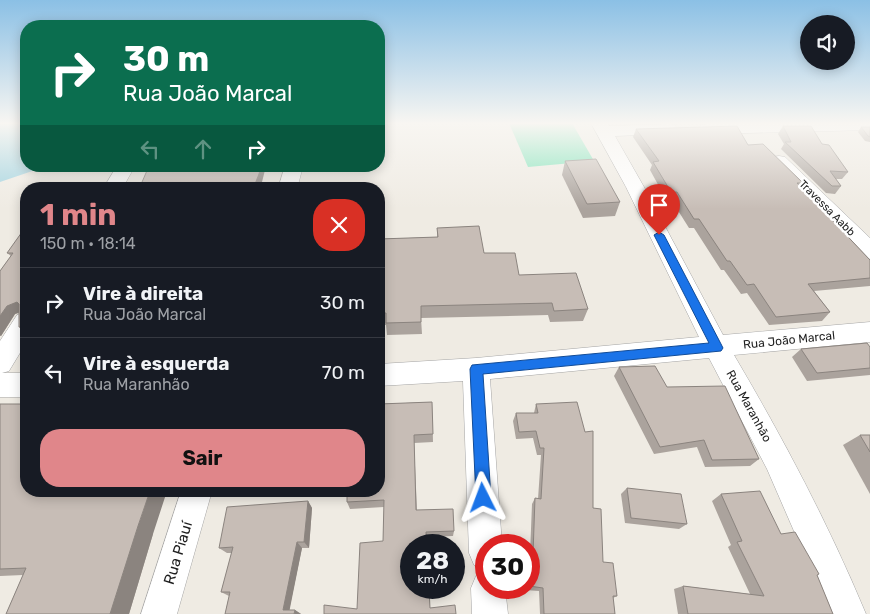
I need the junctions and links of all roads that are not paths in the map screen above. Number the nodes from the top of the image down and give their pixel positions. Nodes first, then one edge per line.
1 (615, 152) edge
2 (770, 152) edge
3 (870, 251) edge
4 (20, 331) edge
5 (870, 332) edge
6 (717, 348) junction
7 (0, 363) edge
8 (476, 369) junction
9 (385, 375) edge
10 (0, 385) edge
11 (20, 385) edge
12 (195, 497) edge
13 (485, 534) edge
14 (489, 599) edge
15 (159, 614) edge
16 (490, 614) edge
17 (848, 614) edge

1 - 6 street, Rua Maranhão
2 - 3 street, Travessa Aabb
4 - 7 street
5 - 6 street, Rua João Marcal
6 - 8 street, Rua João Marcal
6 - 17 street, Rua Maranhão
8 - 9 street, Rua João Marcal
8 - 13 street
10 - 11 street
12 - 15 street, Rua Piauí
14 - 16 street

